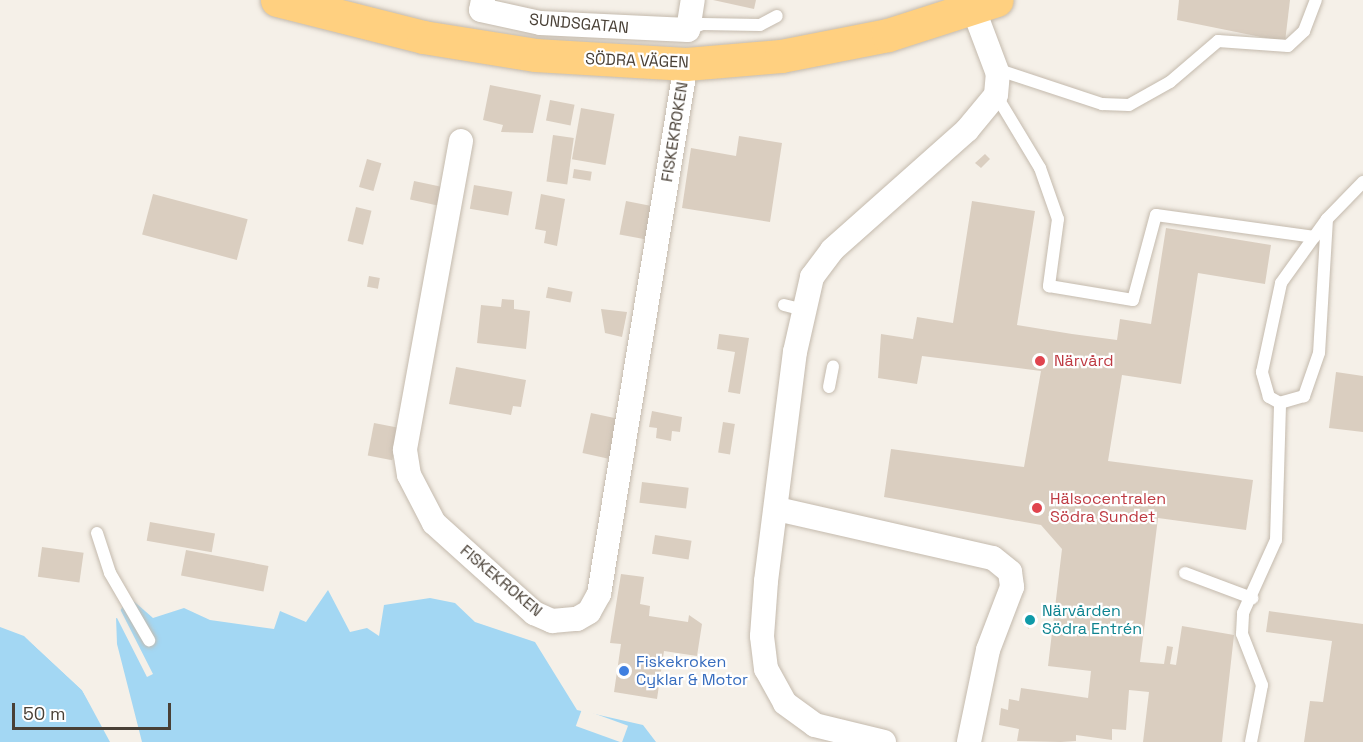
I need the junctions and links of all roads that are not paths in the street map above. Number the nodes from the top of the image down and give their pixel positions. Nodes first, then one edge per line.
1 (277, 0) edge
2 (483, 0) edge
3 (693, 0) edge
4 (1316, 0) edge
5 (980, 3) edge
6 (777, 16) dead end
7 (688, 30) junction
8 (686, 64) junction
9 (996, 69) junction
10 (996, 95) junction
11 (461, 141) dead end
12 (1363, 182) edge
13 (1327, 219) junction
14 (1314, 237) junction
15 (832, 366) dead end
16 (829, 387) dead end
17 (1280, 403) junction
18 (777, 509) junction
19 (97, 533) dead end
20 (1185, 573) dead end
21 (1252, 598) junction
22 (149, 640) dead end
23 (884, 742) edge
24 (969, 742) edge
25 (1251, 742) edge

1 - 8 highway, SÖDRA VÄGEN
2 - 7 street, SUNDSGATAN
3 - 7 street
4 - 9 lane
5 - 8 highway, SÖDRA VÄGEN
5 - 9 street
6 - 7 lane
8 - 11 street, FISKEKROKEN
9 - 10 street
10 - 14 lane
10 - 18 street
12 - 13 lane
13 - 14 lane
13 - 17 lane
14 - 17 lane
15 - 16 lane
17 - 21 lane
18 - 23 street
18 - 24 street
19 - 22 lane
20 - 21 lane
21 - 25 lane

